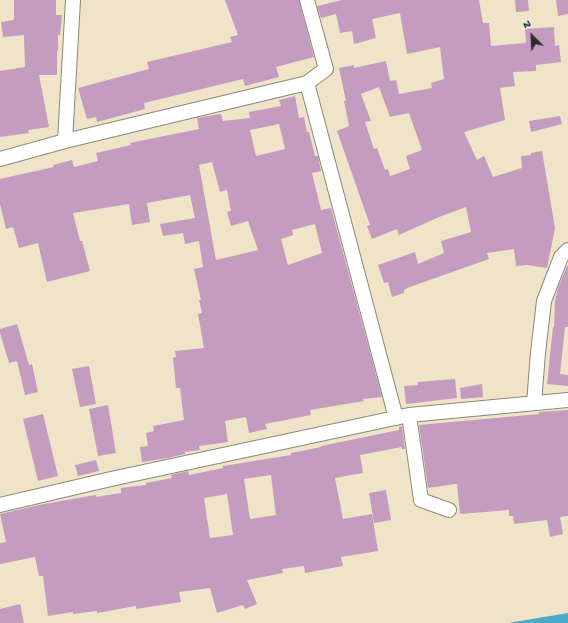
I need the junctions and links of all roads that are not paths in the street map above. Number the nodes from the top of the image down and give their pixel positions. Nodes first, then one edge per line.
1 (74, 0) edge
2 (308, 0) edge
3 (307, 83) junction
4 (65, 142) junction
5 (0, 159) edge
6 (568, 250) edge
7 (568, 400) edge
8 (534, 403) junction
9 (403, 417) junction
10 (0, 505) edge
11 (449, 510) dead end

1 - 4 street
2 - 3 street
3 - 4 street
3 - 9 street
4 - 5 street
6 - 8 street
7 - 8 street
8 - 9 street
9 - 10 street
9 - 11 street

